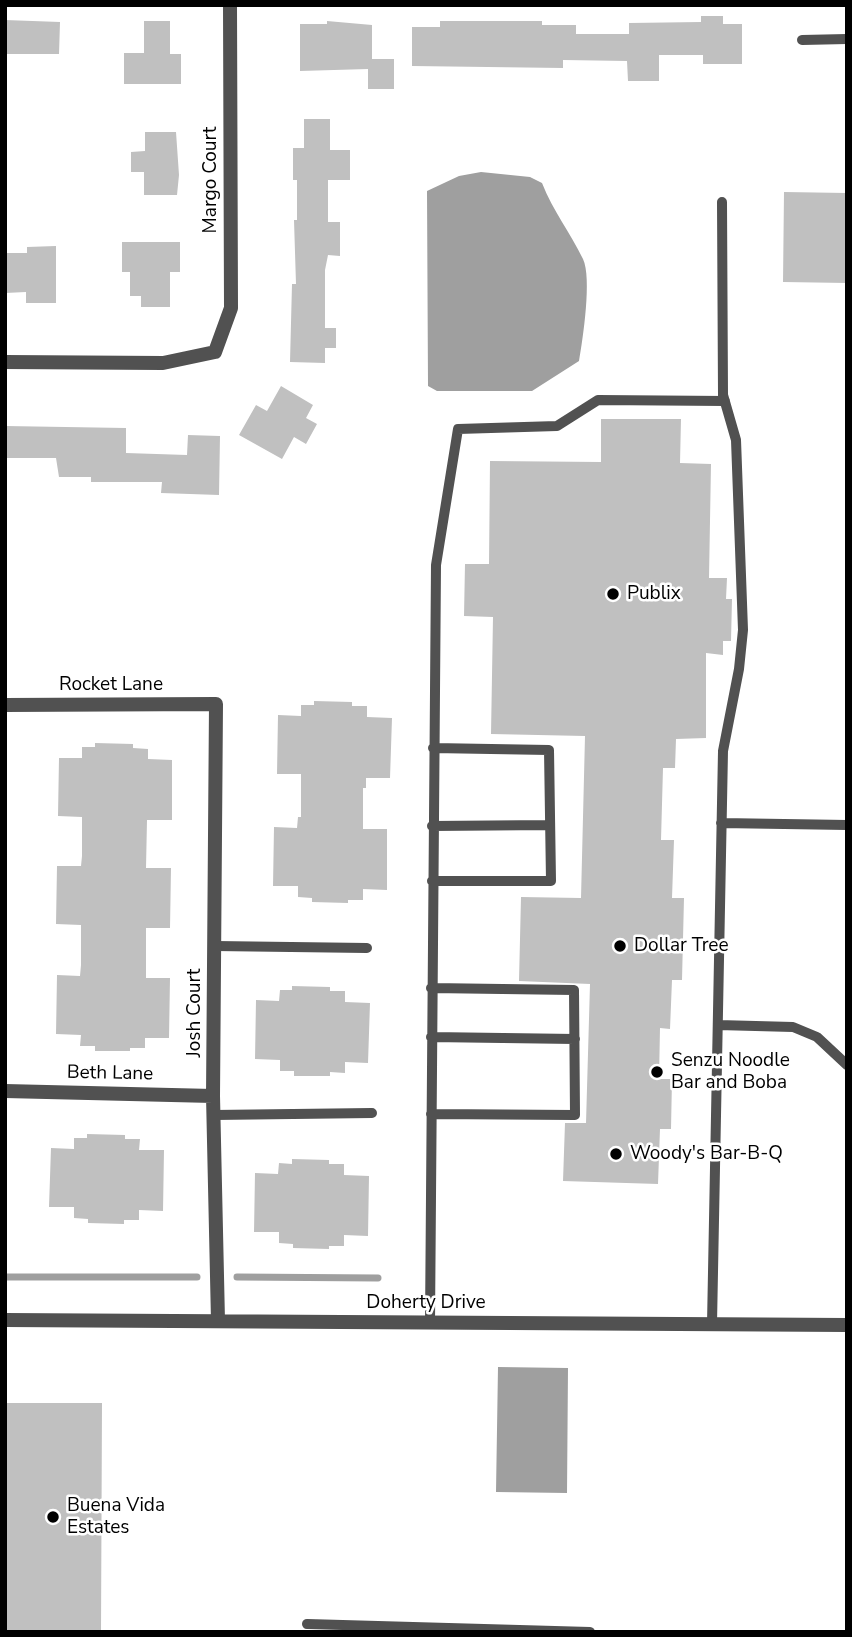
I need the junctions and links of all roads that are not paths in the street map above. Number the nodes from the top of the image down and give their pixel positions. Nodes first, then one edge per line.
1 (230, 5) edge
2 (847, 39) edge
3 (802, 40) dead end
4 (722, 202) dead end
5 (5, 362) edge
6 (724, 401) junction
7 (216, 704) joint
8 (5, 705) edge
9 (433, 748) junction
10 (721, 822) junction
11 (550, 825) junction
12 (847, 825) edge
13 (432, 826) junction
14 (432, 881) junction
15 (215, 946) junction
16 (367, 948) dead end
17 (431, 988) junction
18 (718, 1025) junction
19 (431, 1037) junction
20 (575, 1039) junction
21 (847, 1065) edge
22 (5, 1091) edge
23 (214, 1096) junction
24 (372, 1113) dead end
25 (431, 1114) junction
26 (214, 1115) junction
27 (5, 1320) edge
28 (218, 1321) junction
29 (430, 1322) junction
30 (712, 1324) junction
31 (847, 1325) edge
32 (307, 1625) dead end
33 (590, 1632) edge

1 - 5 street, Margo Court
2 - 3 lane
4 - 6 lane
6 - 9 lane
6 - 10 lane
7 - 8 street, Rocket Lane
7 - 15 street, Josh Court
9 - 11 lane
9 - 13 lane
10 - 12 lane
10 - 18 lane
11 - 13 lane
11 - 14 lane
13 - 14 lane
14 - 17 lane
15 - 16 lane
15 - 23 street, Josh Court
17 - 19 lane
17 - 20 lane
18 - 21 lane
18 - 30 lane
19 - 20 lane
19 - 25 lane
20 - 25 lane
22 - 23 street, Beth Lane
23 - 26 street, Josh Court
24 - 26 lane
25 - 29 lane
26 - 28 street, Josh Court
27 - 28 street, Doherty Drive
28 - 29 street, Doherty Drive
29 - 30 street, Doherty Drive
30 - 31 street, Doherty Drive
32 - 33 lane

